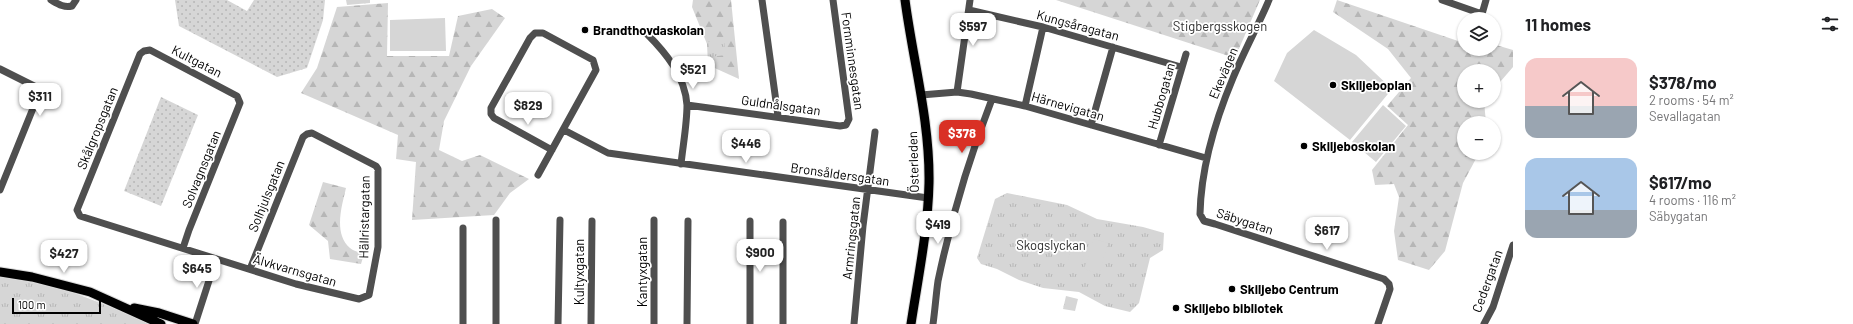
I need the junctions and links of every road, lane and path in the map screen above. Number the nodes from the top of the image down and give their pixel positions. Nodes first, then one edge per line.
1 (50, 0) edge
2 (76, 0) edge
3 (762, 0) edge
4 (833, 0) edge
5 (905, 0) edge
6 (970, 0) edge
7 (1269, 0) edge
8 (1442, 0) edge
9 (1486, 0) edge
10 (968, 10) junction
11 (1043, 27) junction
12 (647, 34) dead end
13 (1113, 47) junction
14 (143, 52) joint
15 (1186, 54) dead end
16 (1181, 67) junction
17 (0, 69) edge
18 (957, 92) junction
19 (921, 95) junction
20 (238, 98) joint
21 (992, 99) junction
22 (687, 105) junction
23 (1025, 106) junction
24 (778, 116) junction
25 (847, 124) joint
26 (1091, 125) junction
27 (564, 130) junction
28 (875, 132) dead end
29 (307, 134) joint
30 (1159, 145) junction
31 (552, 150) junction
32 (1206, 158) junction
33 (681, 164) junction
34 (538, 175) dead end
35 (0, 190) edge
36 (868, 191) junction
37 (928, 198) junction
38 (79, 215) joint
39 (496, 220) dead end
40 (560, 220) dead end
41 (654, 220) dead end
42 (592, 221) dead end
43 (688, 221) dead end
44 (750, 221) dead end
45 (783, 222) dead end
46 (463, 228) dead end
47 (1513, 245) edge
48 (183, 248) junction
49 (216, 259) junction
50 (250, 269) junction
51 (0, 272) edge
52 (367, 296) joint
53 (119, 305) junction
54 (161, 324) edge
55 (194, 324) edge
56 (463, 324) edge
57 (496, 324) edge
58 (558, 324) edge
59 (591, 324) edge
60 (654, 324) edge
61 (687, 324) edge
62 (750, 324) edge
63 (783, 324) edge
64 (854, 324) edge
65 (911, 324) edge
66 (933, 324) edge
67 (1378, 324) edge
68 (1484, 324) edge

1 - 2 street
3 - 24 street
4 - 25 street, Fornminnesgatan
5 - 19 main road, Österleden
6 - 10 street
7 - 32 street, Ekevägen
8 - 9 street
10 - 11 street, Kungsåragatan
10 - 18 street
11 - 13 street, Kungsåragatan
11 - 23 street
12 - 22 street
13 - 16 street, Kungsåragatan
13 - 26 street
14 - 20 street, Kultgatan
14 - 38 street, Skålgropsgatan
15 - 16 street, Hubbogatan
16 - 30 street, Hubbogatan
17 - 35 street
18 - 19 street, Härnevigatan
18 - 21 street, Härnevigatan
19 - 37 main road, Österleden
20 - 48 street, Solvagnsgatan
21 - 23 street, Härnevigatan
21 - 66 street
22 - 24 street, Guldnålsgatan
22 - 33 street
23 - 26 street, Härnevigatan
24 - 25 street, Guldnålsgatan
26 - 30 street, Härnevigatan
27 - 31 street
27 - 31 street
27 - 33 street, Bronsåldersgatan
28 - 36 street, Armringsgatan
29 - 50 street, Solhjulsgatan
29 - 52 street, Hällristargatan
30 - 32 street, Härnevigatan
31 - 34 street
32 - 67 street, Säbygatan
33 - 36 street, Bronsåldersgatan
36 - 37 street, Bronsåldersgatan
36 - 64 street, Armringsgatan
37 - 65 main road, Österleden
38 - 48 street, Älvkvarnsgatan
39 - 57 street
40 - 58 street
41 - 60 street, Kantyxgatan
42 - 59 street, Kultyxgatan
43 - 61 street
44 - 62 street
45 - 63 street
46 - 56 street
47 - 68 street, Cedergatan
48 - 49 street, Älvkvarnsgatan
49 - 50 street, Älvkvarnsgatan
49 - 55 street
50 - 52 street, Älvkvarnsgatan
51 - 53 main road
53 - 54 main road
53 - 55 main road

